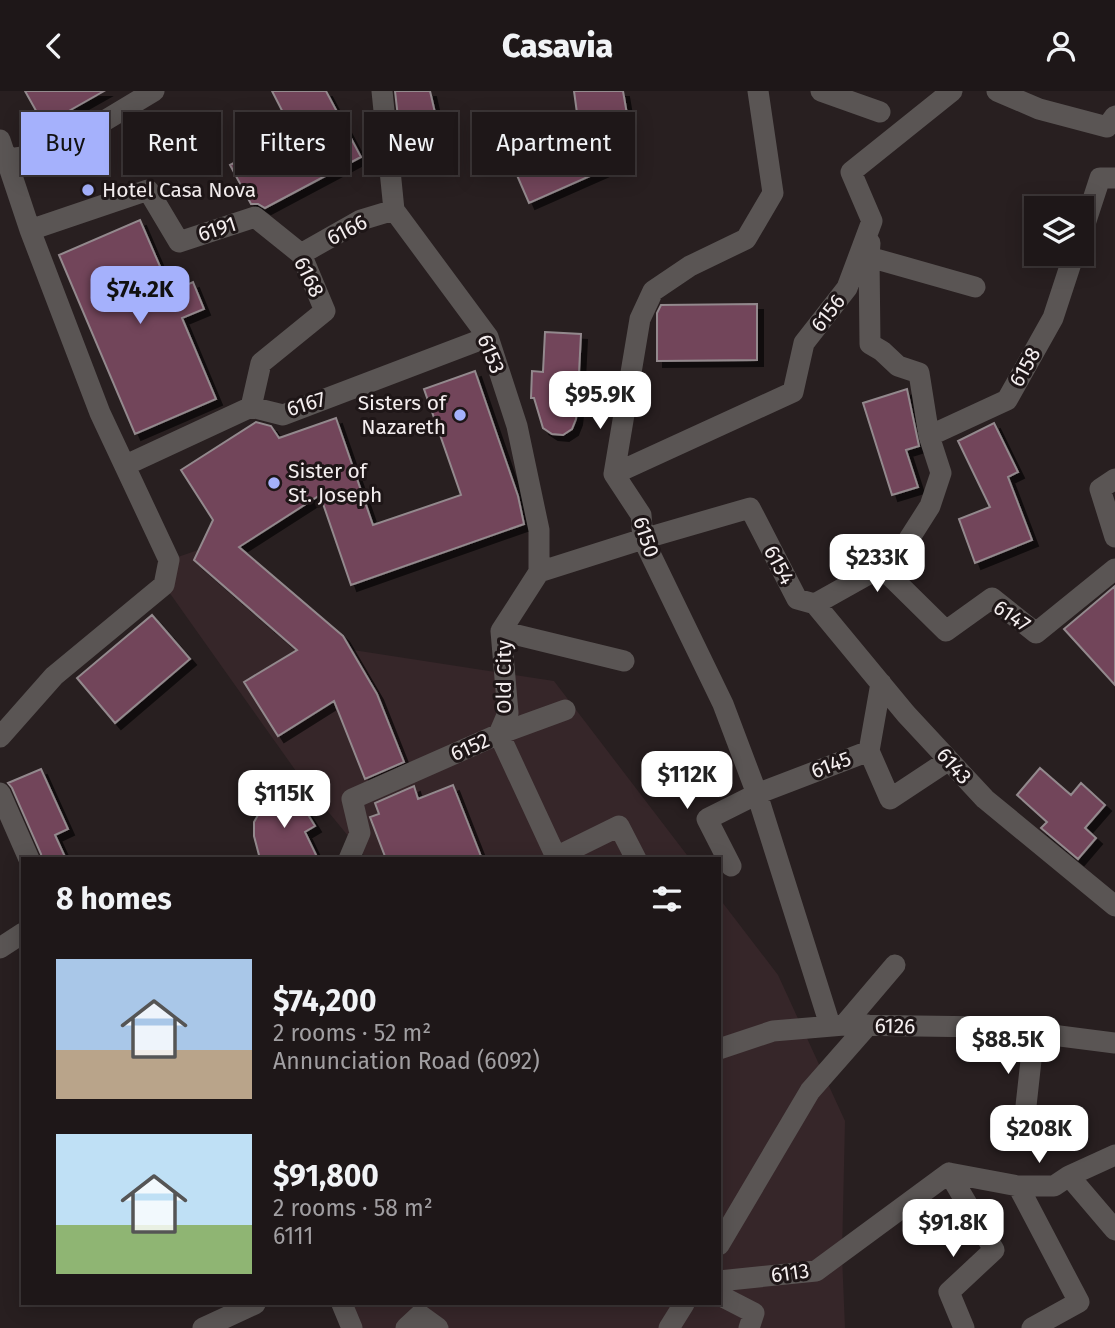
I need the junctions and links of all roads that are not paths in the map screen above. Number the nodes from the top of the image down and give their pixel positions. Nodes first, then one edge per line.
1 (154, 91) edge
2 (382, 91) edge
3 (758, 91) edge
4 (821, 91) edge
5 (952, 91) edge
6 (996, 91) edge
7 (880, 112) dead end
8 (1115, 116) edge
9 (2, 153) edge
10 (1107, 178) edge
11 (1094, 207) edge
12 (394, 210) junction
13 (255, 217) joint
14 (872, 221) junction
15 (30, 230) junction
16 (301, 254) junction
17 (869, 257) junction
18 (1070, 266) edge
19 (975, 287) dead end
20 (488, 337) junction
21 (251, 407) junction
22 (929, 436) junction
23 (126, 465) junction
24 (614, 474) junction
25 (1115, 479) edge
26 (1115, 537) edge
27 (643, 539) junction
28 (881, 567) junction
29 (1115, 569) edge
30 (539, 572) junction
31 (815, 604) junction
32 (501, 631) junction
33 (624, 661) dead end
34 (881, 683) junction
35 (565, 710) dead end
36 (499, 734) junction
37 (0, 737) edge
38 (869, 751) junction
39 (949, 760) junction
40 (0, 793) edge
41 (757, 794) junction
42 (28, 857) edge
43 (350, 857) edge
44 (556, 857) edge
45 (558, 857) edge
46 (635, 857) edge
47 (731, 866) dead end
48 (1115, 906) edge
49 (21, 934) edge
50 (0, 948) edge
51 (895, 965) dead end
52 (837, 1025) junction
53 (868, 1025) junction
54 (1034, 1033) junction
55 (1115, 1043) edge
56 (721, 1048) edge
57 (1024, 1124) dead end
58 (1115, 1155) edge
59 (949, 1173) junction
60 (1069, 1177) junction
61 (1018, 1186) junction
62 (1115, 1230) edge
63 (721, 1242) edge
64 (721, 1281) edge
65 (721, 1296) edge
66 (254, 1305) edge
67 (342, 1305) edge
68 (683, 1305) edge
69 (202, 1328) edge
70 (352, 1328) edge
71 (406, 1328) edge
72 (438, 1328) edge
73 (669, 1328) edge
74 (749, 1328) edge
75 (964, 1328) edge
76 (1032, 1328) edge

1 - 9 street
2 - 12 street
3 - 24 street
4 - 7 street
5 - 14 street
6 - 8 street
9 - 15 street
10 - 11 street
12 - 16 street, 6166
12 - 20 street, 6153
13 - 15 street, 6191
13 - 16 street, 6168
14 - 17 street
14 - 24 street, 6156
15 - 23 street
16 - 21 street, 6168
17 - 19 street
17 - 22 street, 6154
18 - 22 street, 6158
20 - 21 street, 6167
20 - 30 street, 6153
21 - 23 street
22 - 28 street, 6154
23 - 37 street
24 - 27 street, 6150
25 - 26 street
27 - 30 street, 6154
27 - 31 street, 6154
27 - 41 street, 6150
28 - 29 street, 6147
28 - 31 street, 6154
30 - 32 street
31 - 34 street, 6143
32 - 33 street, Old City
32 - 36 street, Old City
34 - 38 street
34 - 39 street, 6143
35 - 36 street, Old City
36 - 43 street, 6152
36 - 44 street, 6152
38 - 39 street, 6145
38 - 41 street, 6145
39 - 48 street, 6143
40 - 42 street
41 - 47 street, 6145
41 - 52 street, 6150
45 - 46 street
49 - 50 street
51 - 52 street
52 - 53 street, 6126
52 - 56 street, 6126
53 - 54 street, 6126
53 - 63 street
54 - 55 street, 6126
54 - 57 street
58 - 60 street
59 - 61 street
59 - 64 street, 6113
59 - 75 street
60 - 61 street
60 - 62 street
61 - 76 street
65 - 74 street
66 - 69 street
67 - 70 street
68 - 73 street
71 - 72 street

